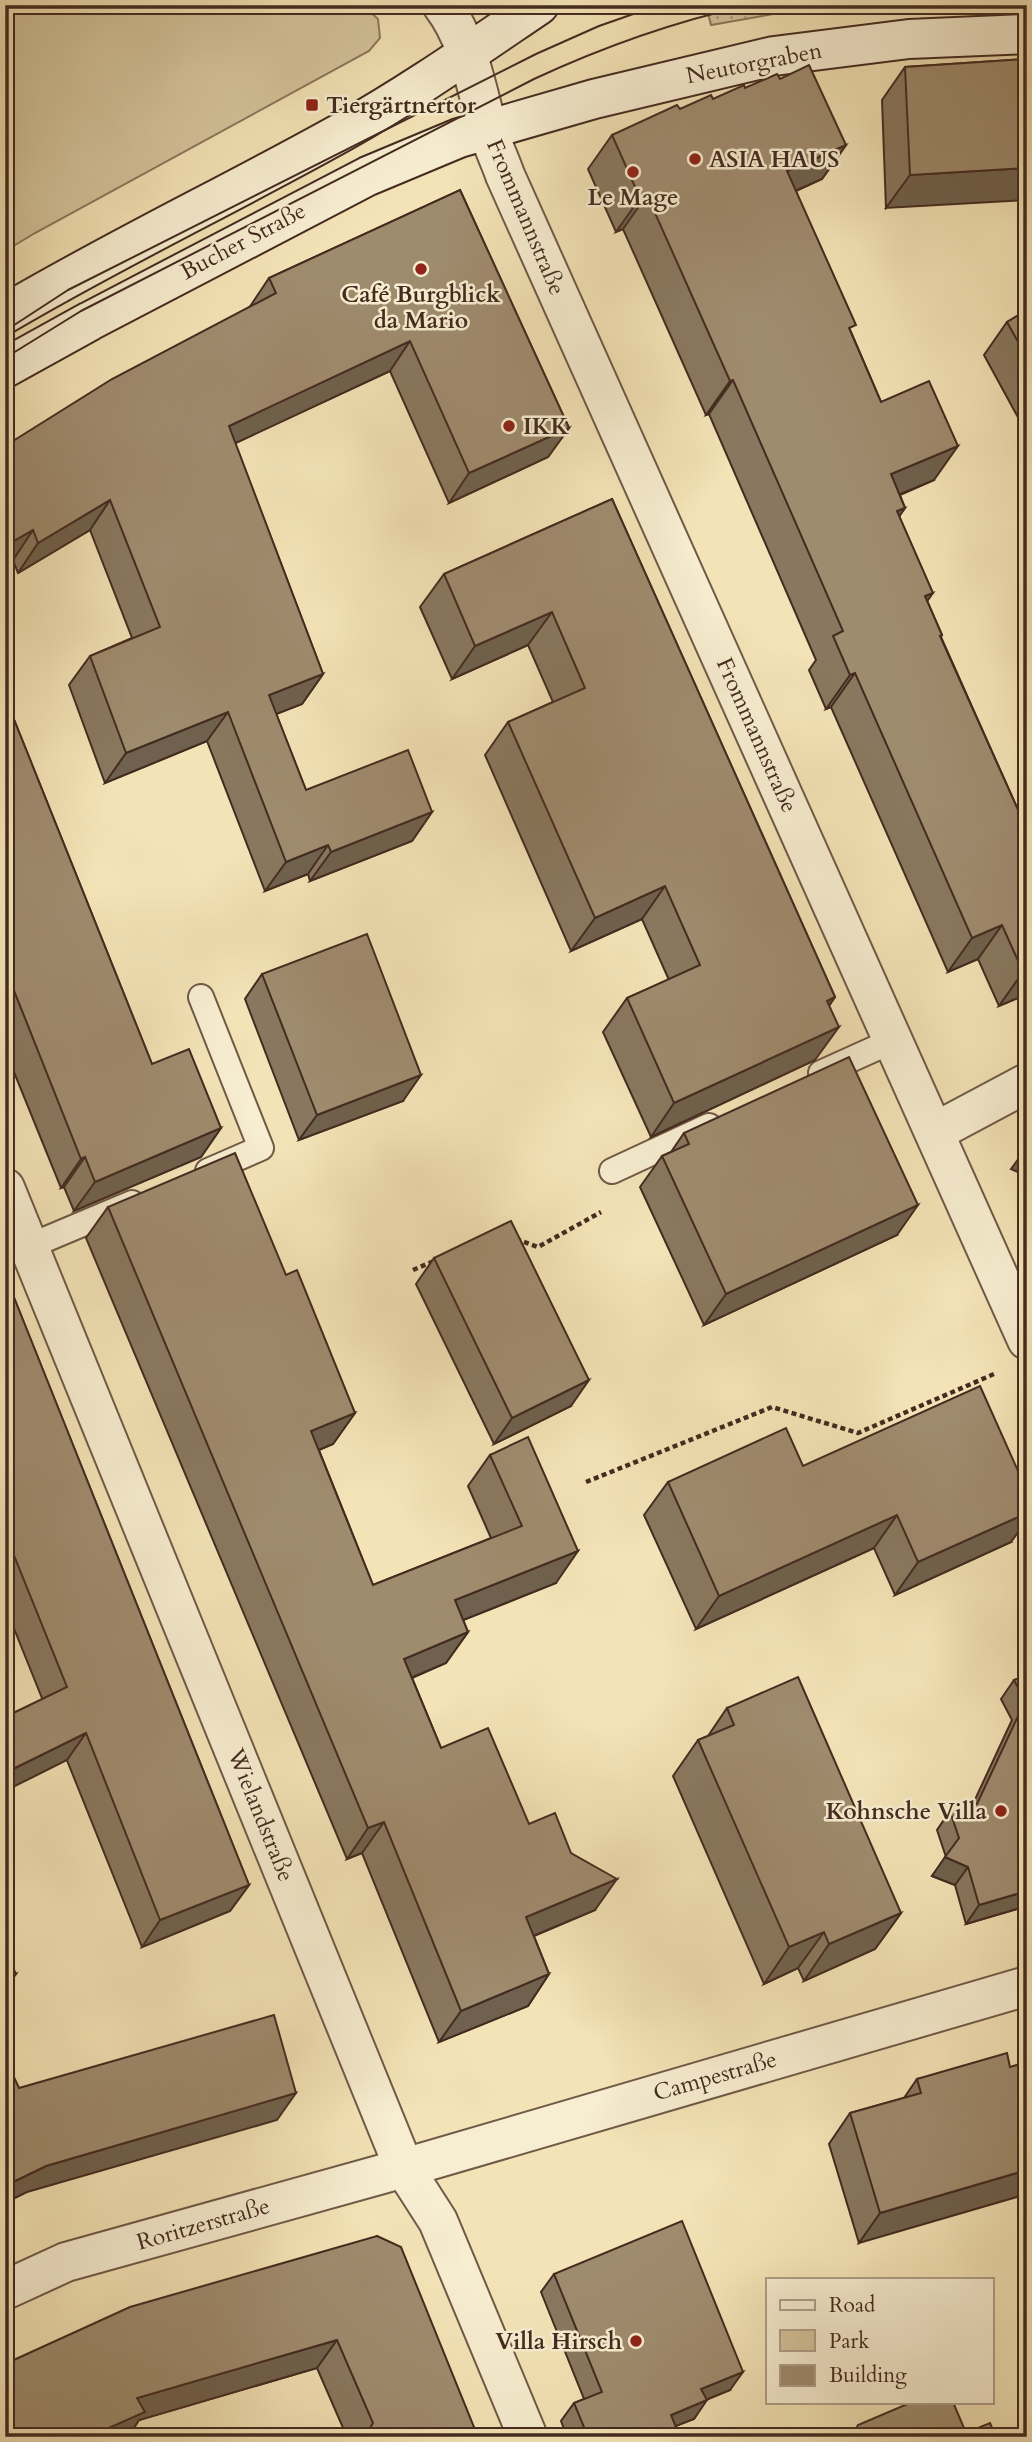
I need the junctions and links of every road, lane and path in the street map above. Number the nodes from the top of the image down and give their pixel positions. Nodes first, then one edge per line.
1 (442, 5) edge
2 (539, 5) edge
3 (1027, 34) edge
4 (467, 55) junction
5 (488, 129) junction
6 (5, 314) edge
7 (5, 368) edge
8 (201, 997) dead end
9 (894, 1041) junction
10 (806, 1080) edge
11 (1027, 1083) edge
12 (734, 1114) edge
13 (935, 1132) junction
14 (619, 1168) joint
15 (184, 1181) edge
16 (5, 1188) edge
17 (158, 1192) edge
18 (508, 1236) edge
19 (30, 1246) junction
20 (438, 1259) edge
21 (413, 1270) dead end
22 (1027, 1340) edge
23 (1003, 1370) dead end
24 (586, 1482) dead end
25 (1027, 1986) edge
26 (404, 2168) junction
27 (5, 2290) edge
28 (528, 2437) edge

1 - 4 street, Frommannstraße
2 - 4 street
3 - 5 street, Neutorgraben
4 - 5 street, Frommannstraße
4 - 6 street
5 - 7 street, Bucher Straße
5 - 9 street, Frommannstraße
8 - 15 lane
9 - 10 lane
9 - 13 street, Frommannstraße
11 - 13 street
12 - 14 lane
13 - 22 street, Frommannstraße
14 - 18 path
16 - 19 street, Wielandstraße
17 - 19 lane
19 - 26 street, Wielandstraße
20 - 21 path
23 - 24 path
25 - 26 street, Campestraße
26 - 27 street, Roritzerstraße
26 - 28 street, Wielandstraße

